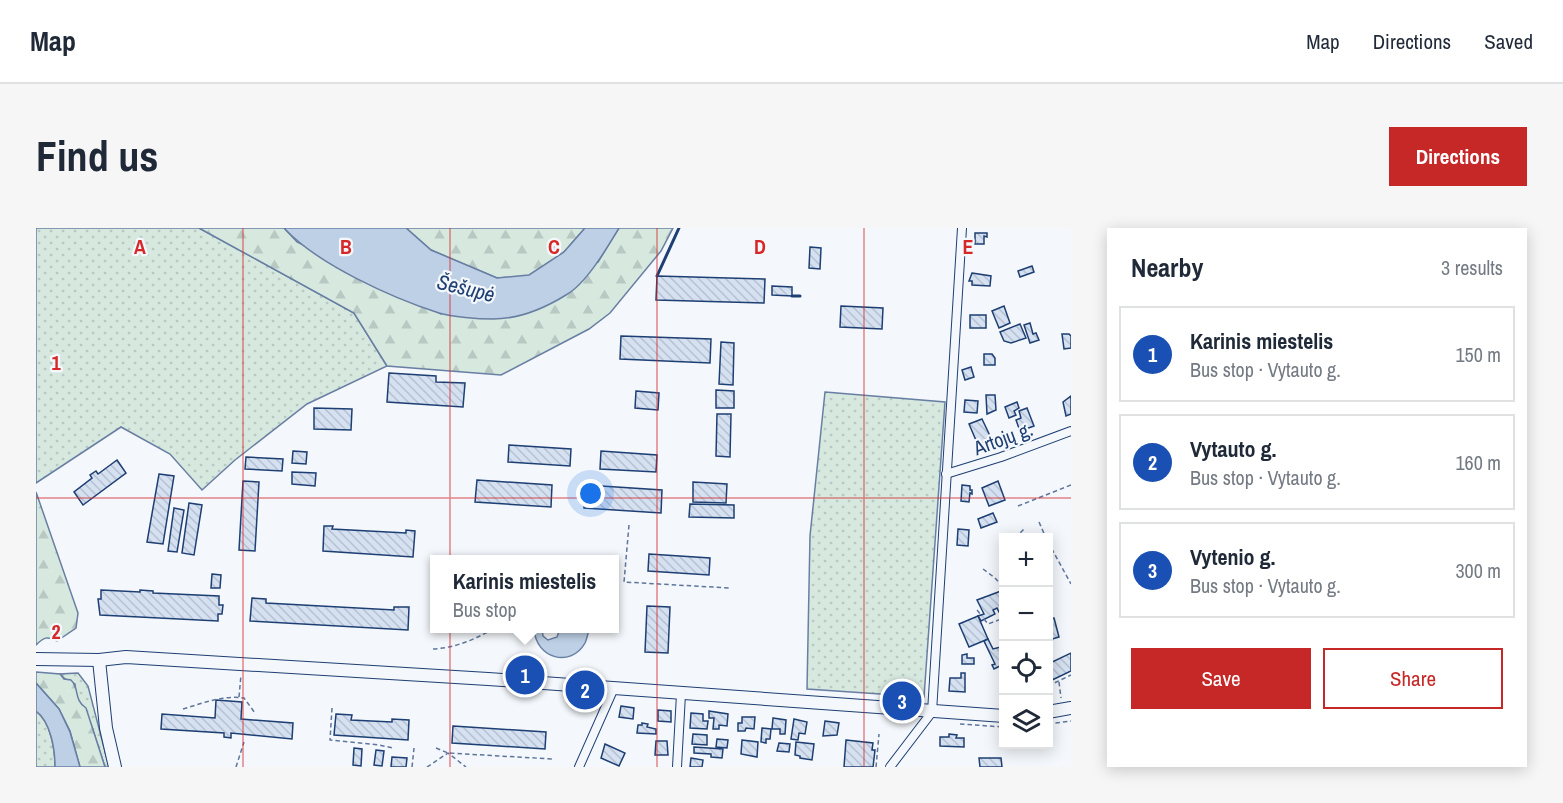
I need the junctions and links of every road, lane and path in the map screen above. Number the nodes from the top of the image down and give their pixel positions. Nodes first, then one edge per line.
1 (962, 228) edge
2 (1071, 431) edge
3 (946, 474) junction
4 (1071, 485) edge
5 (1018, 506) dead end
6 (1040, 522) dead end
7 (629, 525) dead end
8 (1025, 528) dead end
9 (1019, 533) edge
10 (1044, 533) edge
11 (1053, 551) edge
12 (983, 569) dead end
13 (1071, 584) edge
14 (1003, 587) edge
15 (729, 588) dead end
16 (977, 610) dead end
17 (981, 615) dead end
18 (984, 619) dead end
19 (999, 620) edge
20 (483, 633) edge
21 (433, 649) dead end
22 (36, 659) edge
23 (99, 660) junction
24 (242, 664) junction
25 (1071, 675) edge
26 (1059, 681) junction
27 (1053, 684) edge
28 (614, 688) junction
29 (681, 694) junction
30 (239, 698) junction
31 (1061, 699) dead end
32 (332, 708) dead end
33 (1071, 708) edge
34 (183, 709) dead end
35 (1053, 711) edge
36 (932, 712) junction
37 (255, 713) dead end
38 (999, 716) edge
39 (1071, 721) edge
40 (1053, 723) edge
41 (879, 734) dead end
42 (243, 742) dead end
43 (393, 748) dead end
44 (414, 748) dead end
45 (436, 748) dead end
46 (448, 753) junction
47 (552, 759) dead end
48 (115, 767) edge
49 (237, 767) edge
50 (412, 767) edge
51 (427, 767) edge
52 (466, 767) edge
53 (579, 767) edge
54 (677, 767) edge
55 (876, 767) edge
56 (890, 767) edge

1 - 3 street
2 - 3 street, Artojų g.
3 - 36 street
4 - 5 path
6 - 10 path
7 - 15 path
8 - 9 path
11 - 13 path
12 - 14 path
16 - 17 path
18 - 19 path
20 - 21 path
22 - 23 main road
23 - 24 main road
23 - 48 main road
24 - 28 main road
24 - 30 path
25 - 26 path
26 - 27 path
26 - 31 path
28 - 29 main road
28 - 53 street
29 - 36 main road
29 - 54 street
30 - 34 path
30 - 37 path
32 - 43 path
33 - 35 main road
36 - 38 main road
36 - 56 street
39 - 40 path
41 - 55 path
42 - 49 path
44 - 50 path
45 - 46 path
46 - 47 path
46 - 51 path
46 - 52 path

